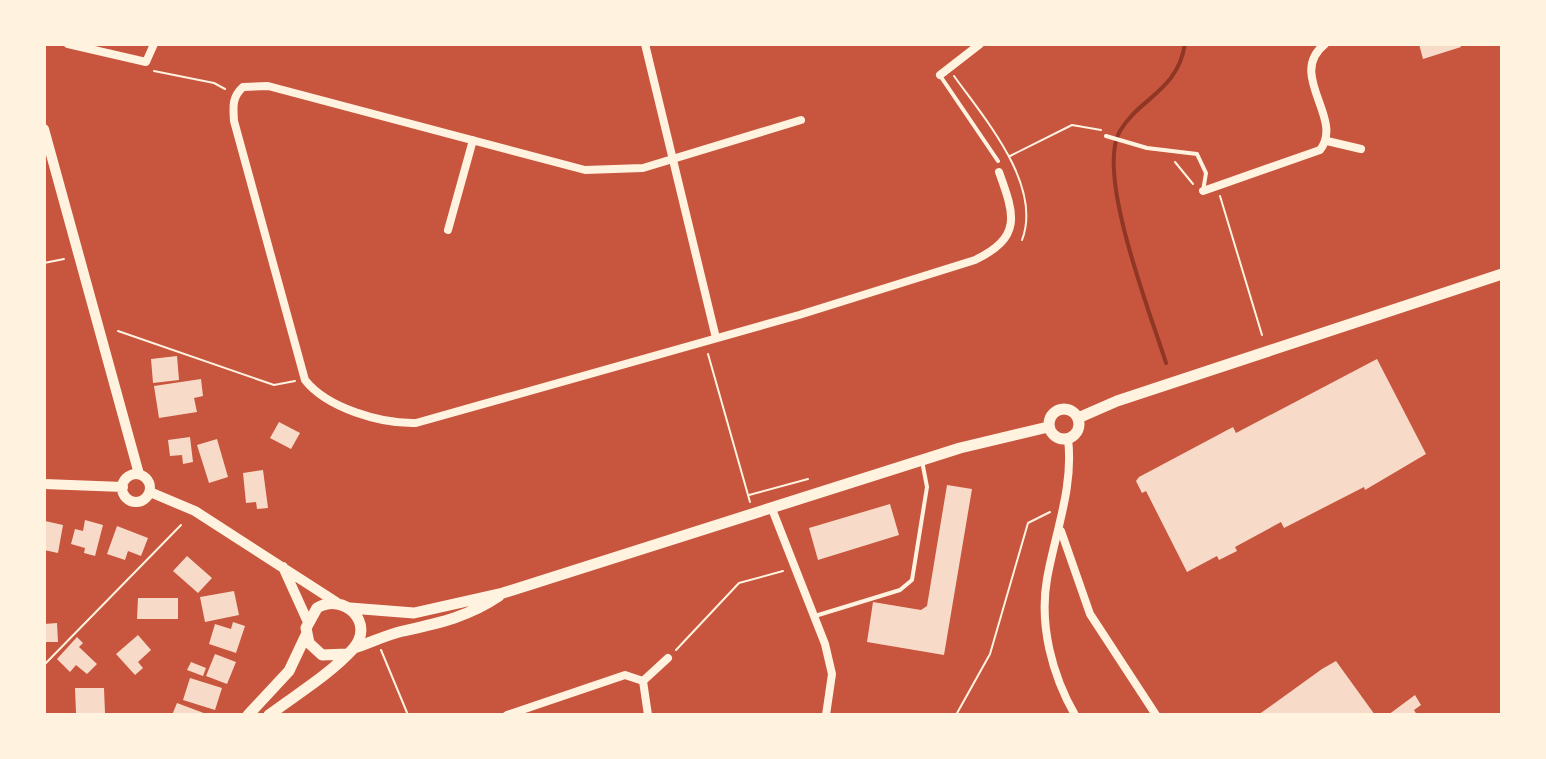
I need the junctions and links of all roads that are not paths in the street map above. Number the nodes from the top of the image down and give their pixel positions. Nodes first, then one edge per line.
1 (68, 44) edge
2 (154, 44) edge
3 (645, 44) edge
4 (980, 44) edge
5 (1325, 44) edge
6 (940, 75) joint
7 (801, 120) dead end
8 (44, 129) edge
9 (1106, 136) dead end
10 (473, 140) junction
11 (1327, 141) junction
12 (1361, 149) dead end
13 (674, 159) junction
14 (998, 161) dead end
15 (999, 172) dead end
16 (1203, 191) joint
17 (448, 230) dead end
18 (1502, 274) edge
19 (716, 338) junction
20 (1078, 418) junction
21 (1048, 427) junction
22 (1068, 439) junction
23 (922, 459) junction
24 (139, 474) junction
25 (44, 484) edge
26 (123, 487) junction
27 (150, 492) junction
28 (772, 509) junction
29 (1060, 531) junction
30 (283, 567) junction
31 (503, 593) junction
32 (336, 602) junction
33 (350, 608) junction
34 (815, 616) junction
35 (307, 620) junction
36 (306, 635) junction
37 (350, 651) junction
38 (668, 658) road end
39 (643, 681) junction
40 (248, 715) edge
41 (269, 715) edge
42 (507, 715) edge
43 (648, 715) edge
44 (826, 715) edge
45 (1075, 715) edge
46 (1156, 715) edge

1 - 2 street
3 - 13 street
4 - 6 street
5 - 11 street
6 - 14 lane
7 - 13 street
8 - 24 street
9 - 16 lane
10 - 13 street
10 - 17 street
10 - 19 street
11 - 12 street
11 - 16 street
13 - 19 street
15 - 19 street
18 - 20 main road
20 - 21 main road
20 - 22 main road
21 - 22 main road
21 - 23 main road
22 - 29 street
23 - 28 main road
23 - 34 lane
24 - 26 street
24 - 27 street
25 - 26 street
26 - 27 street
27 - 30 street
28 - 31 main road
28 - 34 street
29 - 45 street
29 - 46 street
30 - 32 street
30 - 35 street
31 - 33 main road
31 - 37 main road
32 - 33 main road
32 - 35 main road
33 - 37 main road
34 - 44 street
35 - 36 main road
36 - 37 main road
36 - 40 main road
37 - 41 main road
38 - 39 street
39 - 42 street
39 - 43 street

